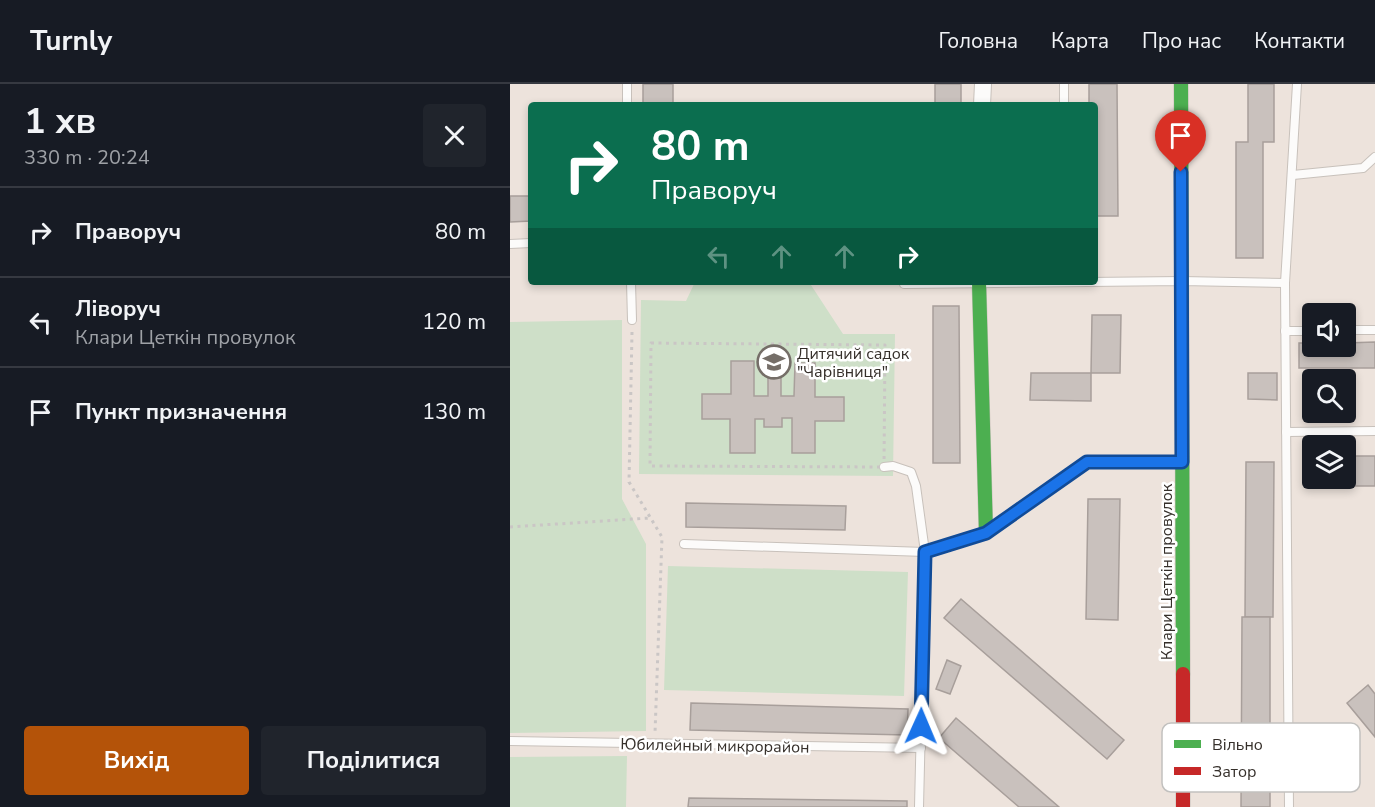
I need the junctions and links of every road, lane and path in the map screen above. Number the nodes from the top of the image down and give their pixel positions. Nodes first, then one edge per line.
1 (627, 84) edge
2 (983, 84) edge
3 (1064, 84) edge
4 (1181, 84) edge
5 (1297, 84) edge
6 (627, 102) edge
7 (982, 102) edge
8 (1064, 102) edge
9 (1375, 157) edge
10 (1293, 175) junction
11 (528, 243) edge
12 (510, 244) edge
13 (1182, 281) junction
14 (1098, 282) edge
15 (1285, 283) junction
16 (631, 285) edge
17 (979, 285) edge
18 (632, 320) joint
19 (1356, 330) edge
20 (1375, 330) edge
21 (1285, 331) junction
22 (1302, 331) edge
23 (1375, 431) edge
24 (1286, 432) junction
25 (1182, 462) junction
26 (884, 467) junction
27 (650, 518) junction
28 (510, 527) edge
29 (986, 533) junction
30 (684, 544) dead end
31 (925, 552) junction
32 (1183, 723) edge
33 (1288, 723) edge
34 (510, 741) edge
35 (655, 744) junction
36 (921, 748) junction
37 (1183, 792) edge
38 (1288, 792) edge
39 (920, 807) edge
40 (1183, 807) edge
41 (1288, 807) edge

1 - 6 lane
2 - 7 street
3 - 8 lane
4 - 13 street, Клари Цеткін провулок
5 - 10 lane
9 - 10 lane
10 - 15 lane
11 - 12 lane
13 - 14 lane
13 - 15 lane
13 - 25 street, Клари Цеткін провулок
15 - 21 lane
16 - 18 lane
17 - 29 street
18 - 27 path
19 - 20 lane
21 - 22 lane
21 - 24 lane
23 - 24 lane
24 - 33 lane
25 - 29 lane
25 - 32 street, Клари Цеткін провулок
26 - 26 path
26 - 31 lane
27 - 28 path
27 - 35 path
29 - 31 lane
30 - 31 lane
31 - 36 lane
34 - 35 lane, Юбилейный микрорайон
35 - 36 lane, Юбилейный микрорайон
36 - 39 lane
37 - 40 street, Клари Цеткін провулок
38 - 41 lane

